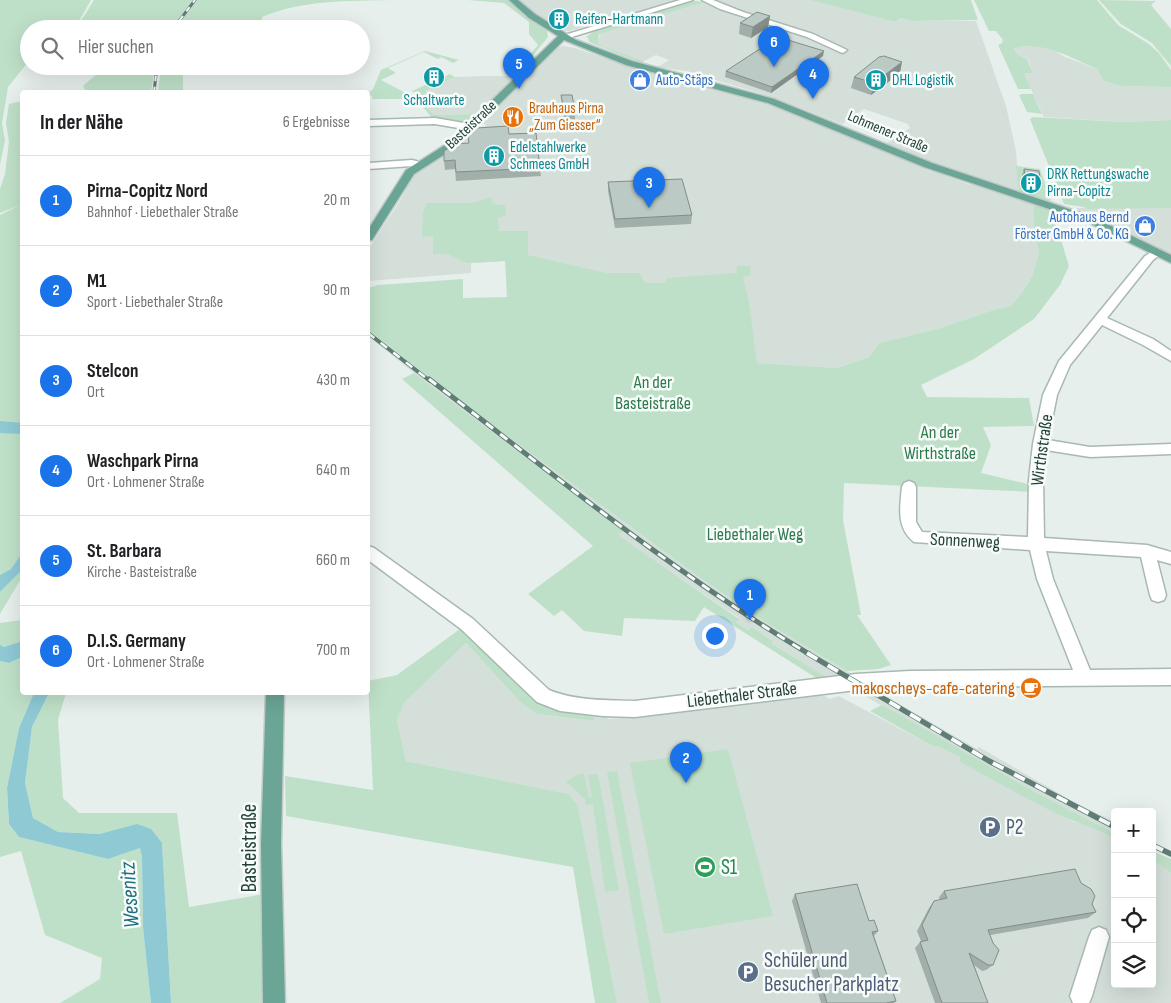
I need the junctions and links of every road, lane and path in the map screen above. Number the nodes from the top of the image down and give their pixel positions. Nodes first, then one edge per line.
1 (513, 0) edge
2 (689, 0) edge
3 (706, 0) edge
4 (592, 28) junction
5 (562, 37) junction
6 (584, 46) junction
7 (843, 50) dead end
8 (370, 123) edge
9 (470, 127) junction
10 (420, 165) junction
11 (370, 166) edge
12 (370, 235) edge
13 (1157, 252) junction
14 (1171, 259) edge
15 (1099, 319) junction
16 (1171, 357) edge
17 (1040, 444) junction
18 (1171, 449) edge
19 (909, 488) dead end
20 (1036, 543) junction
21 (1147, 551) junction
22 (370, 553) edge
23 (1171, 558) edge
24 (1158, 595) dead end
25 (1084, 677) junction
26 (1171, 677) edge
27 (275, 695) edge
28 (1099, 936) dead end
29 (1081, 996) dead end
30 (274, 1003) edge

1 - 5 main road, Lohmener Straße
2 - 4 street
3 - 7 street
4 - 5 street
4 - 6 street
5 - 6 main road, Lohmener Straße
5 - 9 main road, Basteistraße
6 - 13 main road, Lohmener Straße
8 - 9 street
9 - 10 main road, Basteistraße
10 - 11 street
10 - 12 main road, Basteistraße
13 - 14 main road, Lohmener Straße
13 - 15 street, Wirthstraße
15 - 16 street
15 - 17 street, Wirthstraße
17 - 18 street
17 - 20 street, Wirthstraße
19 - 20 street, Sonnenweg
20 - 21 street
20 - 25 street, Wirthstraße
21 - 23 street
21 - 24 street
22 - 25 street, Liebethaler Straße
25 - 26 street, Liebethaler Straße
27 - 30 main road, Basteistraße
28 - 29 street

